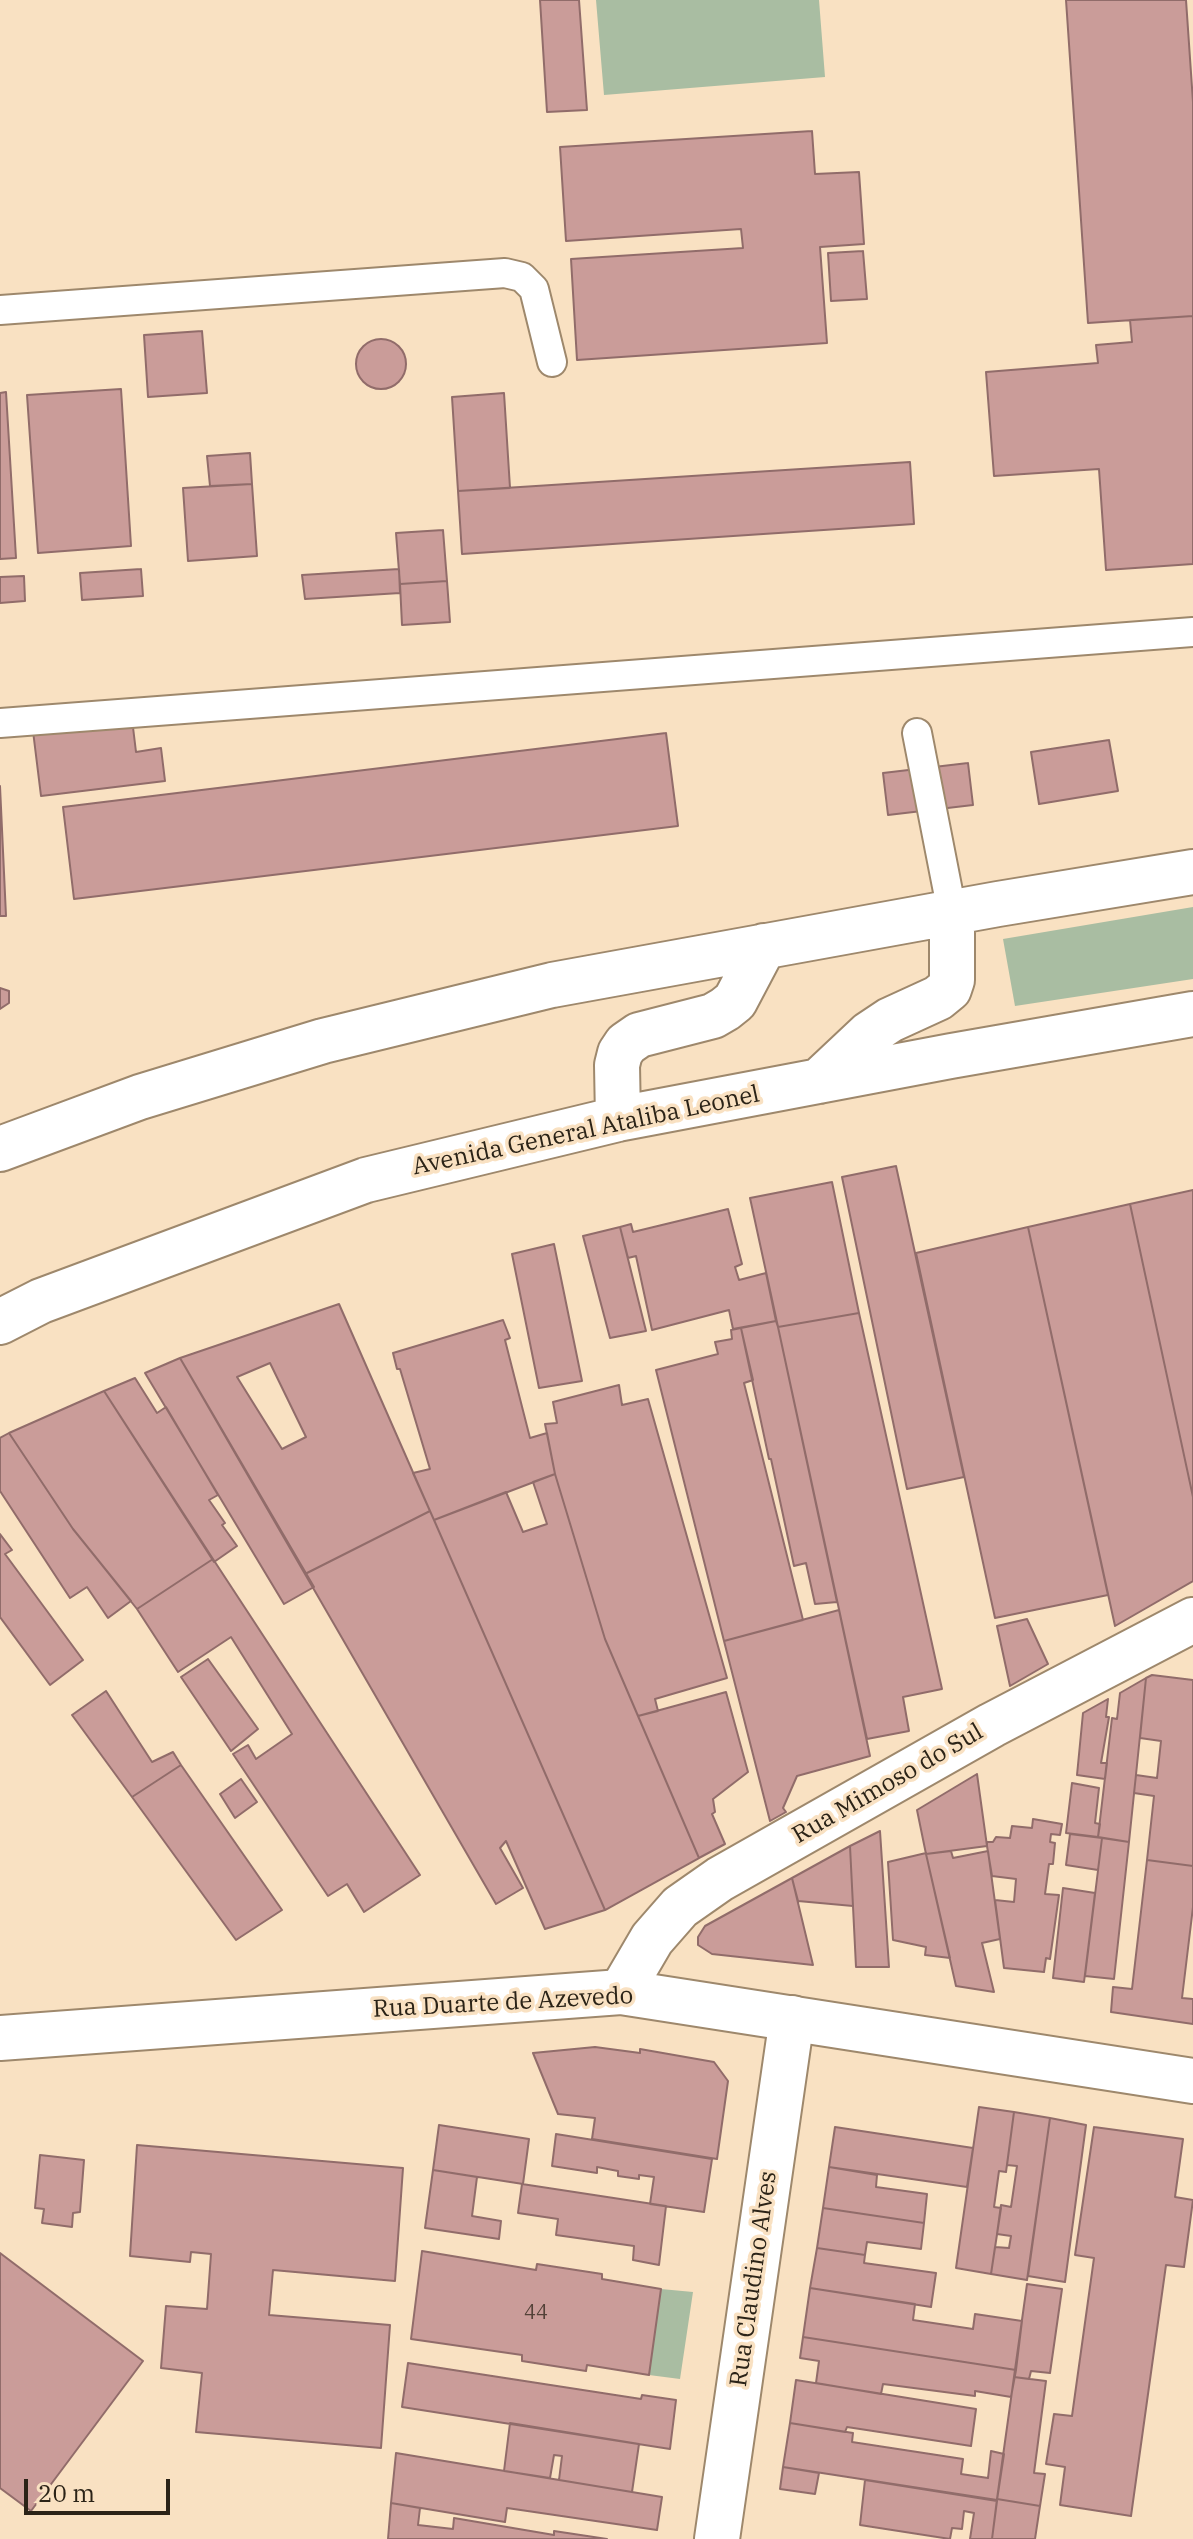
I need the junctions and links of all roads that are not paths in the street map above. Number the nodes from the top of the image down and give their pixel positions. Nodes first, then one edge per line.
1 (0, 310) edge
2 (552, 362) dead end
3 (1193, 632) edge
4 (0, 723) edge
5 (917, 733) dead end
6 (1193, 872) edge
7 (952, 912) junction
8 (764, 946) junction
9 (1193, 1014) edge
10 (819, 1081) junction
11 (618, 1119) junction
12 (0, 1149) edge
13 (0, 1322) edge
14 (1193, 1620) edge
15 (621, 1992) junction
16 (792, 2018) junction
17 (0, 2038) edge
18 (1193, 2081) edge
19 (717, 2539) edge

1 - 2 lane
3 - 4 lane
5 - 7 lane
6 - 7 main road
7 - 8 main road
7 - 10 main road
8 - 11 main road
8 - 12 main road
9 - 10 main road, Avenida General Ataliba Leonel
10 - 11 main road, Avenida General Ataliba Leonel
11 - 13 main road, Avenida General Ataliba Leonel
14 - 15 main road, Rua Mimoso do Sul
15 - 16 main road, Rua Duarte de Azevedo
15 - 17 main road, Rua Duarte de Azevedo
16 - 18 main road, Rua Duarte de Azevedo
16 - 19 main road, Rua Claudino Alves

